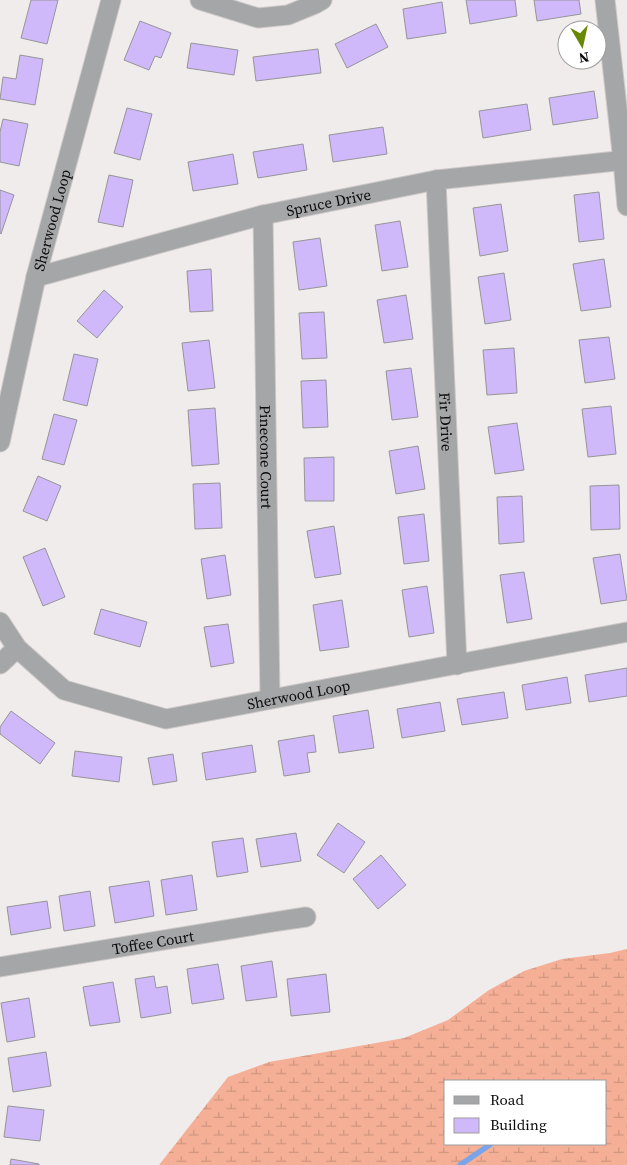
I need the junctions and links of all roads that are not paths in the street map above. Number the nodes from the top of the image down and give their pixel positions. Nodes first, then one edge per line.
1 (111, 0) edge
2 (200, 0) edge
3 (322, 0) edge
4 (605, 0) edge
5 (625, 160) edge
6 (436, 180) junction
7 (627, 206) edge
8 (263, 215) junction
9 (36, 276) junction
10 (0, 442) edge
11 (0, 622) edge
12 (627, 632) edge
13 (17, 648) junction
14 (0, 664) edge
15 (457, 665) junction
16 (270, 699) junction
17 (306, 917) dead end
18 (0, 967) edge

1 - 9 street, Sherwood Loop
2 - 3 street
4 - 5 street
5 - 6 street, Spruce Drive
5 - 7 street
6 - 8 street, Spruce Drive
6 - 15 street, Fir Drive
8 - 9 street, Spruce Drive
8 - 16 street, Pinecone Court
9 - 10 street, Sherwood Loop
11 - 13 street, Sherwood Loop
12 - 15 street, Sherwood Loop
13 - 14 street
13 - 16 street, Sherwood Loop
15 - 16 street, Sherwood Loop
17 - 18 street, Toffee Court

